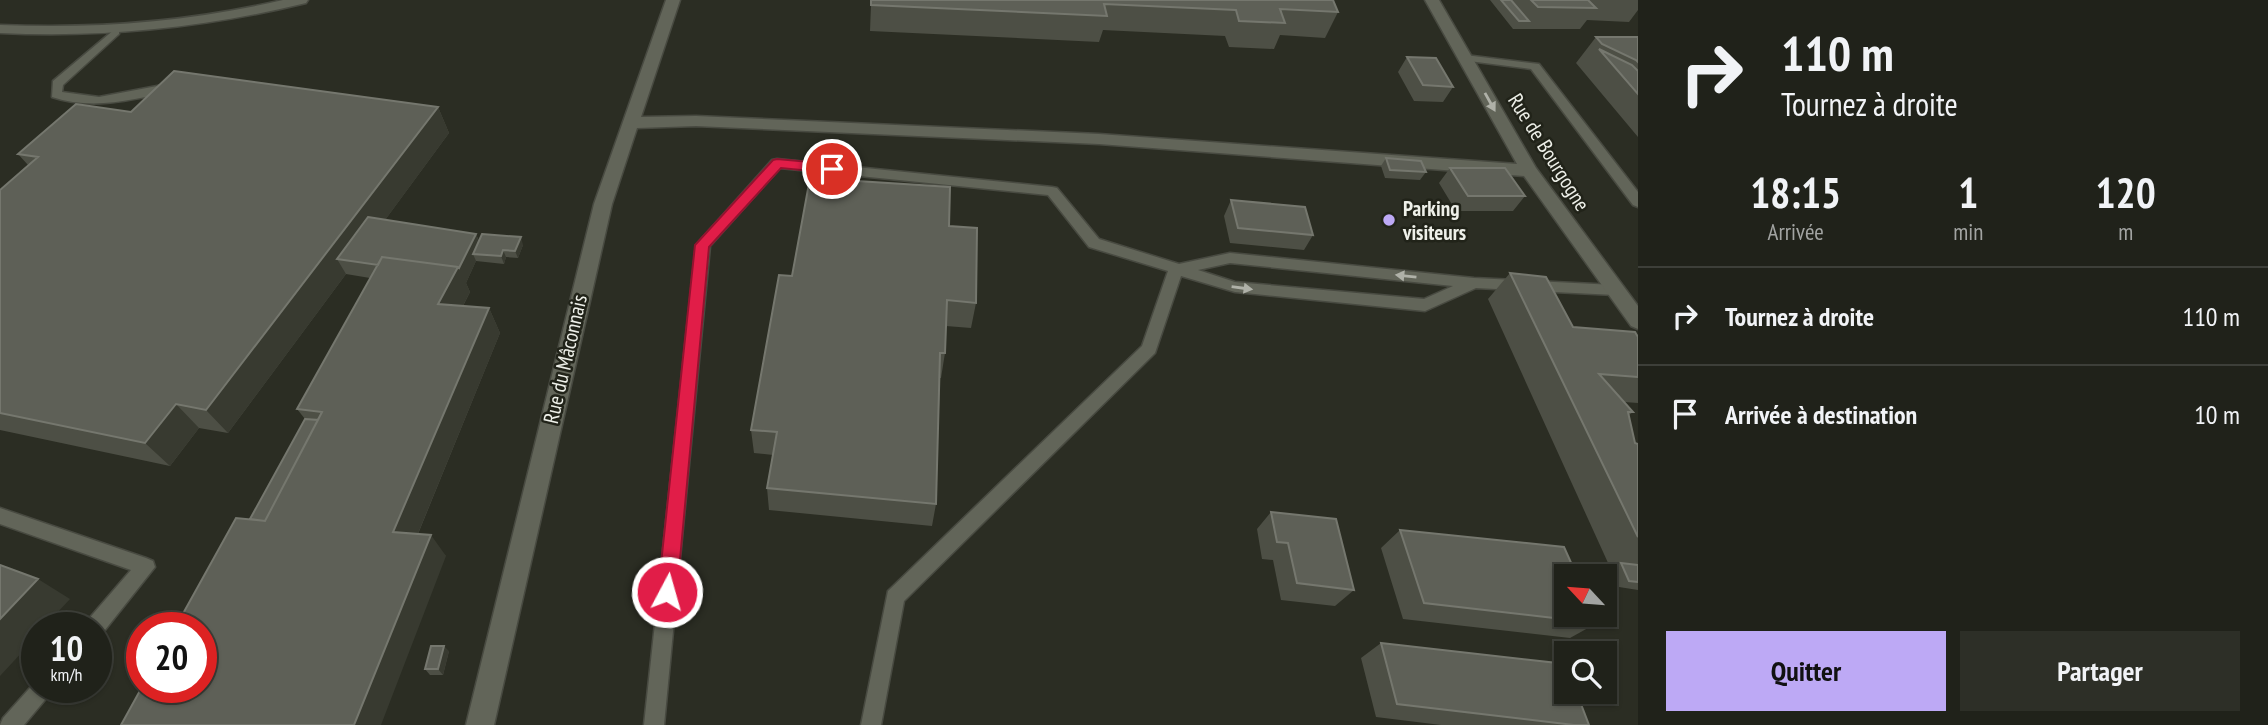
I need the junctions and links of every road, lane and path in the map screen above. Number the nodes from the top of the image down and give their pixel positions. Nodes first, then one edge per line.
1 (301, 0) edge
2 (673, 0) edge
3 (1432, 0) edge
4 (0, 29) edge
5 (114, 32) junction
6 (1465, 58) junction
7 (180, 85) edge
8 (630, 124) junction
9 (1528, 171) junction
10 (1638, 202) edge
11 (1176, 270) junction
12 (1474, 283) junction
13 (1615, 290) junction
14 (1638, 321) edge
15 (0, 516) edge
16 (108, 612) edge
17 (29, 703) edge
18 (10, 725) edge
19 (480, 725) edge
20 (654, 725) edge
21 (871, 725) edge

1 - 5 street
2 - 8 street, Rue du Mâconnais
3 - 6 street, Rue de Bourgogne
4 - 5 street
5 - 7 lane
6 -> 9 street, Rue de Bourgogne
6 - 10 lane
8 - 9 street
8 - 19 street, Rue du Mâconnais
9 - 13 street, Rue de Bourgogne
12 -> 11 lane
11 -> 12 lane
11 - 20 lane
11 - 21 lane
12 - 13 lane
13 - 14 street, Rue de Bourgogne
15 - 16 lane
17 - 18 lane

